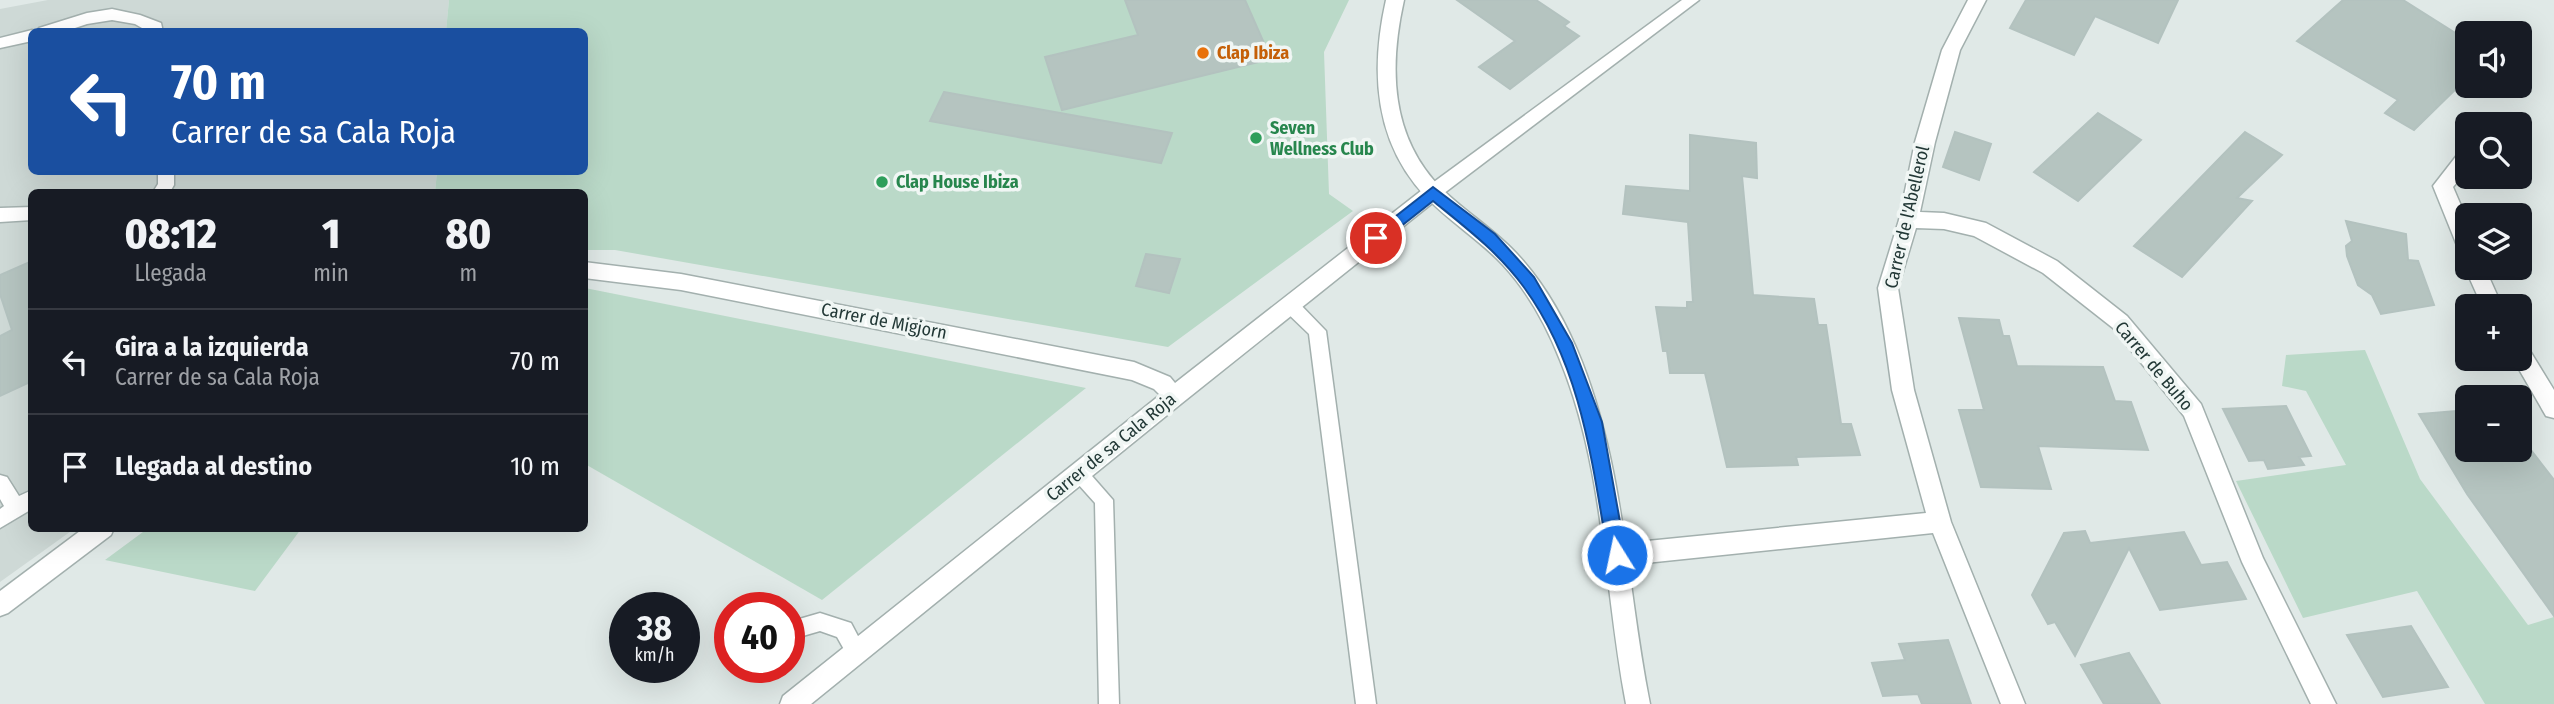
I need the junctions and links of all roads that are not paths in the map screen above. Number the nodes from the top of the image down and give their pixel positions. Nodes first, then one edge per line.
1 (1395, 0) edge
2 (1692, 0) edge
3 (1977, 0) edge
4 (57, 28) edge
5 (156, 28) edge
6 (28, 36) edge
7 (0, 43) edge
8 (2455, 170) edge
9 (1433, 192) junction
10 (28, 213) edge
11 (0, 215) edge
12 (2455, 217) edge
13 (1909, 220) junction
14 (588, 270) edge
15 (1290, 305) junction
16 (2532, 371) edge
17 (1174, 396) junction
18 (2554, 408) edge
19 (1078, 474) junction
20 (0, 483) edge
21 (16, 508) edge
22 (1940, 522) junction
23 (98, 532) edge
24 (1617, 555) junction
25 (0, 605) edge
26 (805, 626) edge
27 (857, 653) junction
28 (792, 704) edge
29 (1109, 704) edge
30 (1366, 704) edge
31 (1638, 704) edge
32 (2013, 704) edge
33 (2324, 704) edge

1 - 9 street
2 - 9 lane
3 - 13 street, Carrer de l'Abellerol
4 - 5 lane
6 - 7 lane
8 - 12 street
9 - 15 street, Carrer de sa Cala Roja
9 - 24 street
10 - 11 lane
13 - 22 street, Carrer de l'Abellerol
13 - 33 street, Carrer de Buho
14 - 17 street, Carrer de Migjorn
15 - 17 street, Carrer de sa Cala Roja
15 - 30 lane
16 - 18 street
17 - 19 street, Carrer de sa Cala Roja
19 - 27 street, Carrer de sa Cala Roja
19 - 29 lane
20 - 21 lane
22 - 24 street
22 - 32 street, Carrer de l'Abellerol
23 - 25 street
24 - 31 street
26 - 27 lane
27 - 28 street, Carrer de sa Cala Roja

